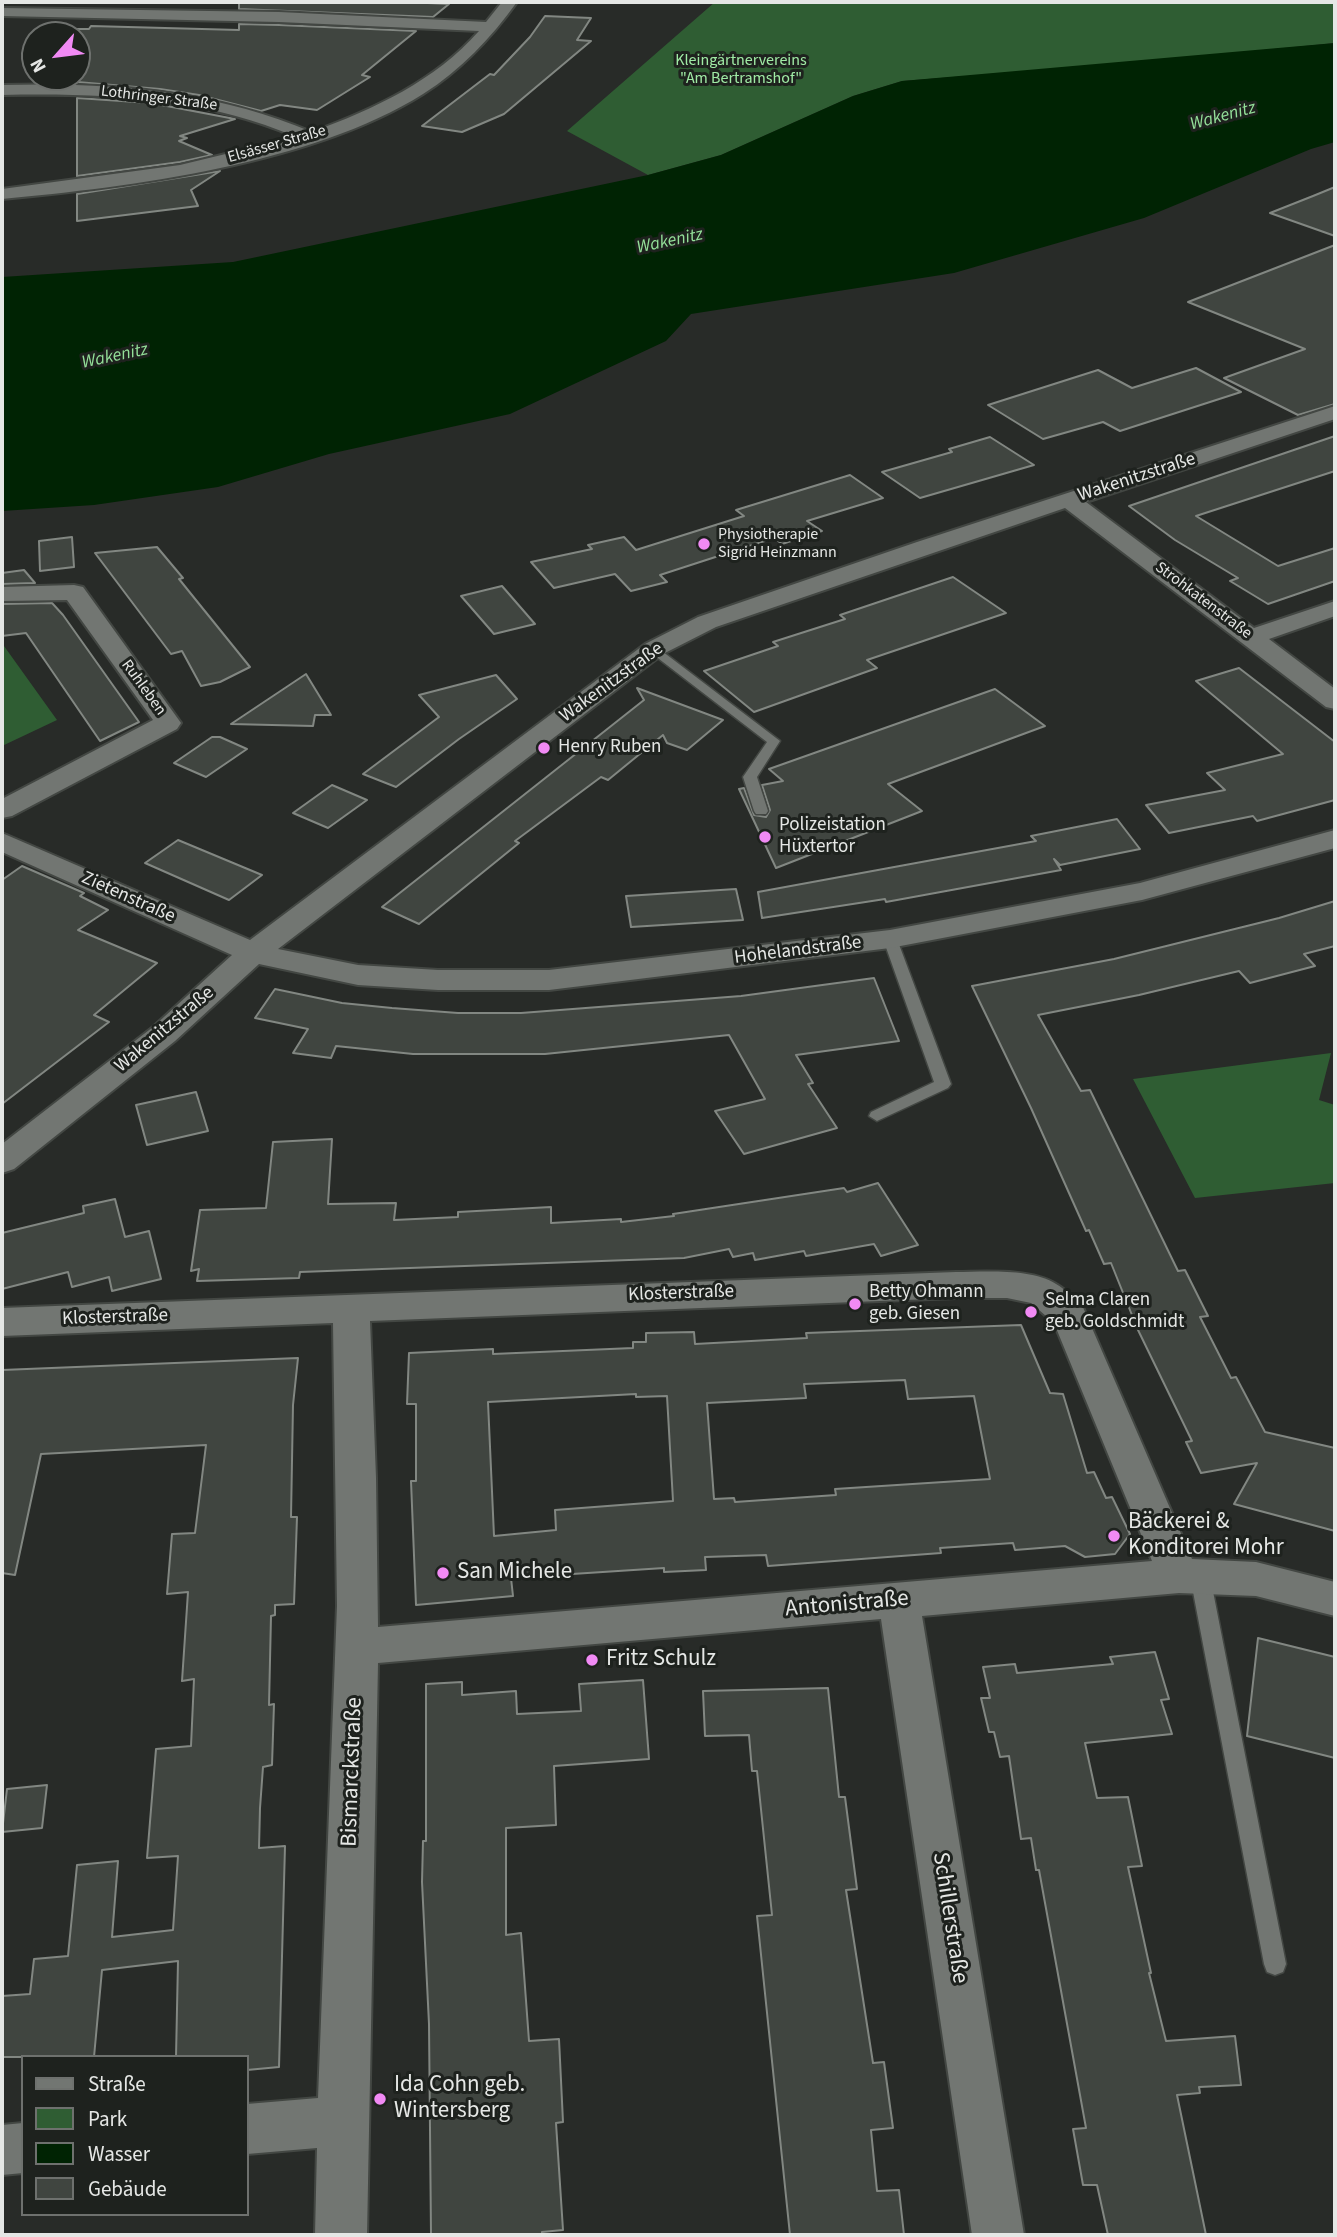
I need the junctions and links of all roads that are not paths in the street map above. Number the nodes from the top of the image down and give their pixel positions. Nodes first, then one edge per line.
1 (510, 2) edge
2 (2, 12) edge
3 (489, 27) junction
4 (2, 90) edge
5 (311, 137) junction
6 (2, 194) edge
7 (1335, 412) edge
8 (1070, 501) junction
9 (2, 594) edge
10 (1335, 608) edge
11 (1251, 637) junction
12 (654, 649) junction
13 (1335, 701) edge
14 (2, 810) edge
15 (761, 811) dead end
16 (1335, 839) edge
17 (2, 842) edge
18 (890, 939) junction
19 (253, 953) junction
20 (877, 1116) dead end
21 (2, 1161) edge
22 (351, 1309) junction
23 (2, 1322) edge
24 (1190, 1576) junction
25 (1335, 1599) edge
26 (899, 1600) junction
27 (357, 1647) junction
28 (1275, 1964) dead end
29 (341, 2121) junction
30 (248, 2129) edge
31 (21, 2148) edge
32 (2, 2150) edge
33 (341, 2235) edge
34 (998, 2235) edge

1 - 3 street, Elsässer Straße
2 - 3 street
3 - 5 street, Elsässer Straße
4 - 5 street, Lothringer Straße
5 - 6 street, Elsässer Straße
7 - 8 street, Wakenitzstraße
8 - 11 street, Strohkatenstraße
8 - 12 street, Wakenitzstraße
9 - 14 street, Ruhleben
10 - 11 street
11 - 13 street, Strohkatenstraße
12 - 15 lane
12 - 19 street, Wakenitzstraße
16 - 18 street, Hohelandstraße
17 - 19 street, Zietenstraße
18 - 19 street, Hohelandstraße
18 - 20 lane
19 - 21 street, Wakenitzstraße
22 - 23 street, Klosterstraße
22 - 24 street, Klosterstraße
22 - 27 street, Bismarckstraße
24 - 25 street, Antonistraße
24 - 26 street, Antonistraße
24 - 28 lane
26 - 27 street, Antonistraße
26 - 34 street, Schillerstraße
27 - 29 street, Bismarckstraße
29 - 30 street
29 - 33 street, Bismarckstraße
31 - 32 street

